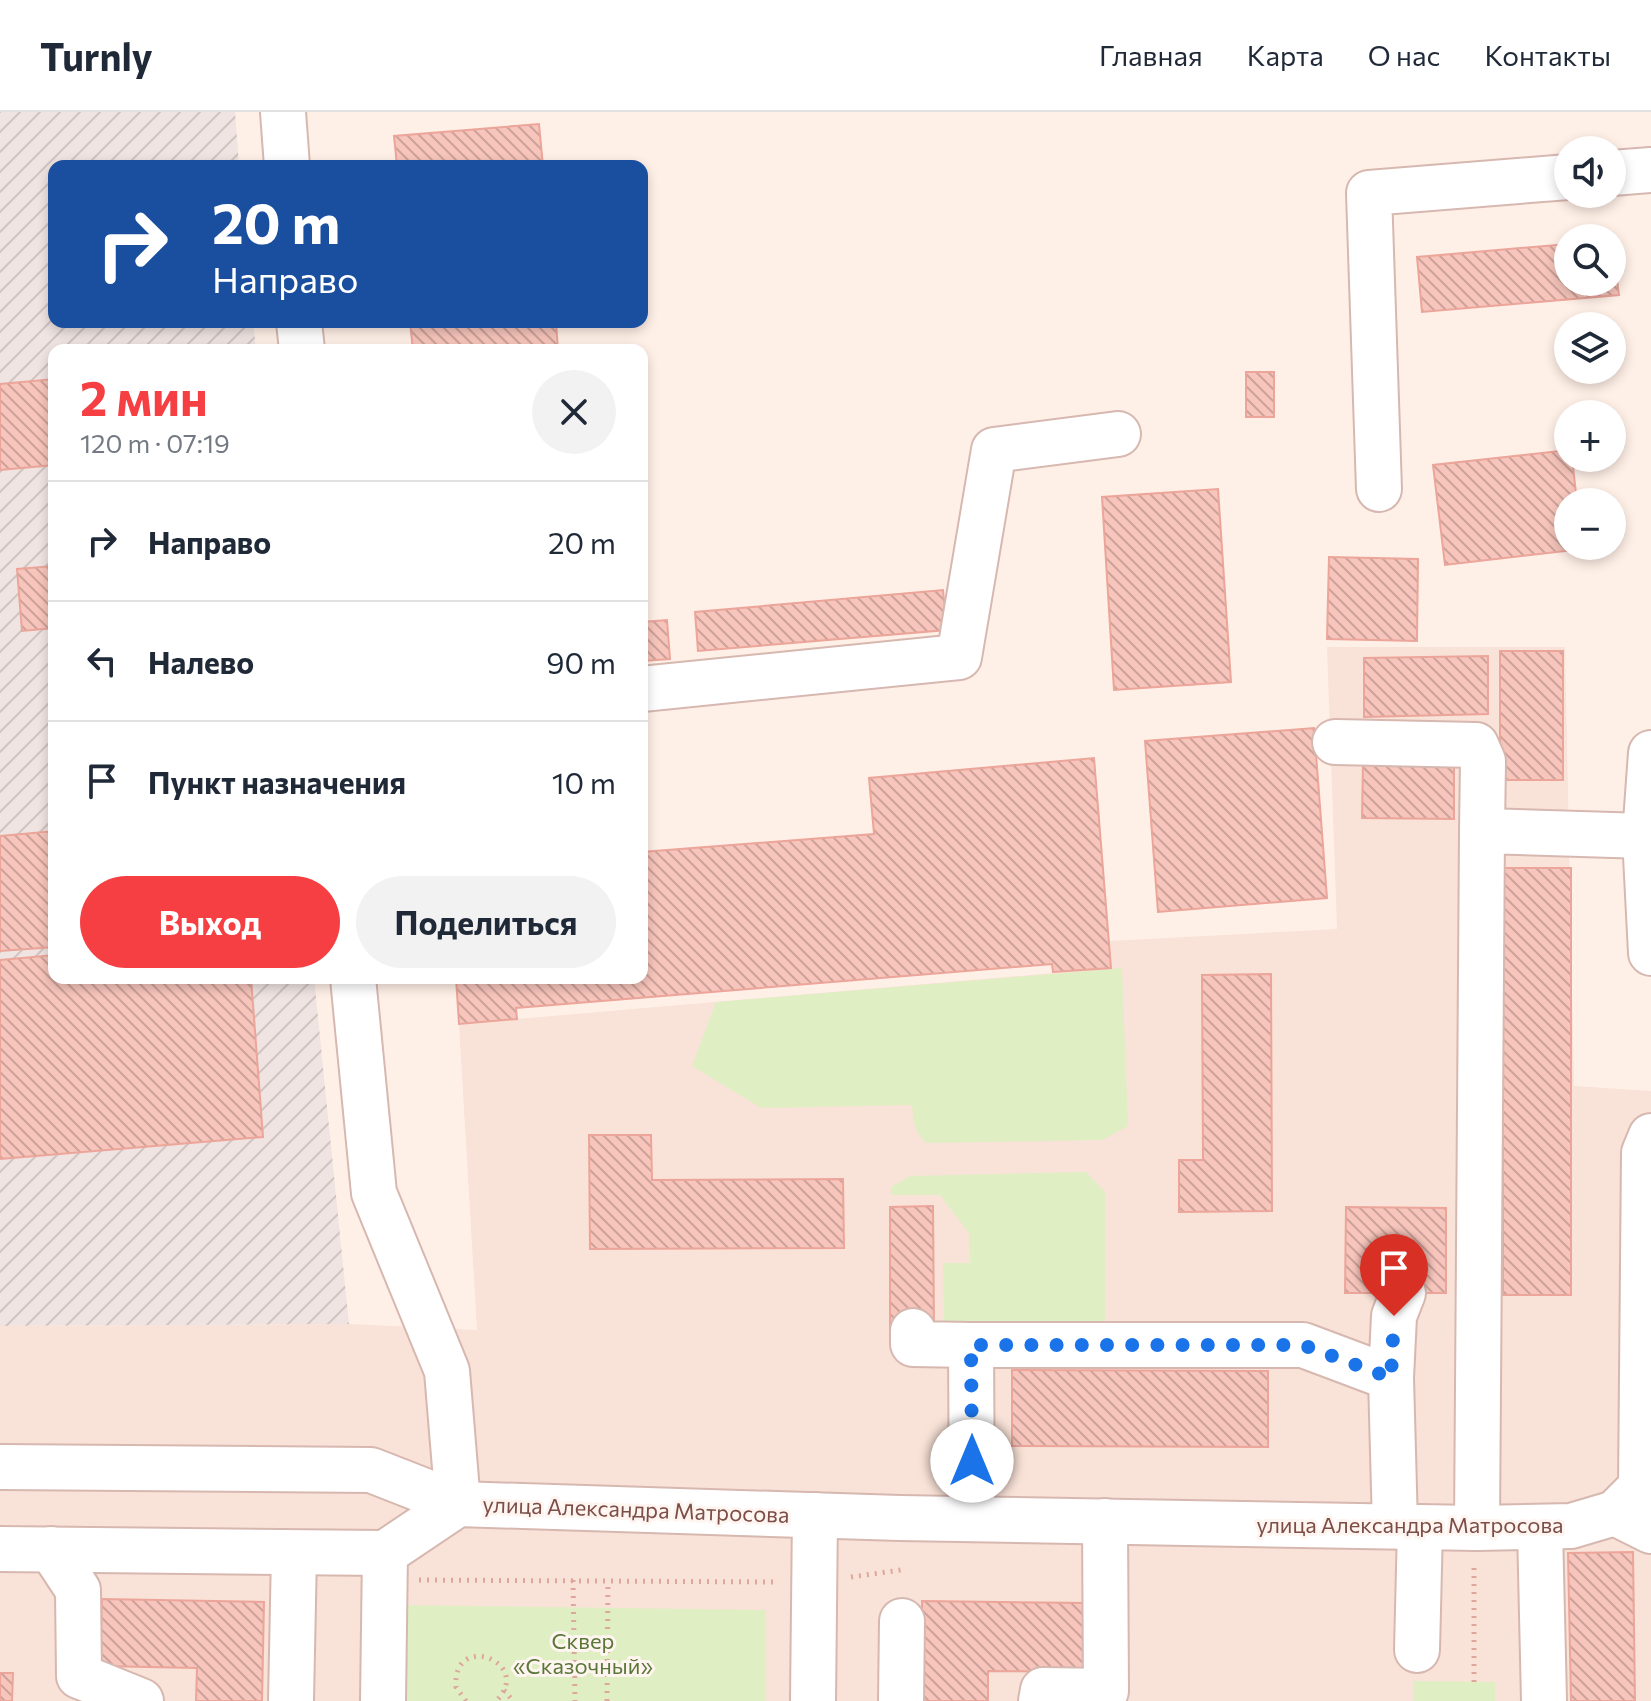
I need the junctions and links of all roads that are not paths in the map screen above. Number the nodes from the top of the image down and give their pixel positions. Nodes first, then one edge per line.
1 (283, 112) edge
2 (287, 160) edge
3 (1651, 170) edge
4 (1626, 172) edge
5 (1554, 178) edge
6 (1118, 434) dead end
7 (1379, 489) dead end
8 (648, 688) edge
9 (1335, 742) dead end
10 (1651, 753) edge
11 (1482, 831) junction
12 (1645, 836) junction
13 (1651, 953) edge
14 (354, 984) edge
15 (1651, 1136) edge
16 (1393, 1301) dead end
17 (913, 1331) dead end
18 (971, 1345) junction
19 (1391, 1378) junction
20 (0, 1467) edge
21 (458, 1504) junction
22 (815, 1515) junction
23 (972, 1519) junction
24 (1105, 1521) junction
25 (1633, 1522) edge
26 (1408, 1526) junction
27 (1540, 1528) junction
28 (1476, 1539) junction
29 (0, 1549) edge
30 (51, 1549) junction
31 (294, 1553) junction
32 (384, 1566) junction
33 (902, 1621) dead end
34 (1417, 1650) dead end
35 (1106, 1696) edge
36 (141, 1701) edge
37 (291, 1701) edge
38 (383, 1701) edge
39 (813, 1701) edge
40 (901, 1701) edge
41 (1041, 1701) edge
42 (1544, 1701) edge

1 - 2 street
3 - 4 street
5 - 7 street
6 - 8 street
9 - 11 street
10 - 12 street
11 - 12 street
11 - 28 street
12 - 13 street
14 - 21 street, улица Александра Матросова
15 - 25 street, улица Александра Матросова
16 - 19 street
17 - 18 street
18 - 19 street
18 - 23 street
19 - 26 street
20 - 21 street
21 - 22 street, улица Александра Матросова
21 - 32 street, улица Александра Матросова
22 - 23 street, улица Александра Матросова
22 - 39 street, улица Александра Матросова
23 - 24 street, улица Александра Матросова
24 - 26 street, улица Александра Матросова
24 - 35 street
25 - 27 street, улица Александра Матросова
26 - 28 street, улица Александра Матросова
26 - 34 street
27 - 28 street, улица Александра Матросова
27 - 42 street
29 - 30 street
30 - 31 street
30 - 36 street
31 - 32 street
31 - 37 street
32 - 38 street
33 - 40 street
35 - 41 street

